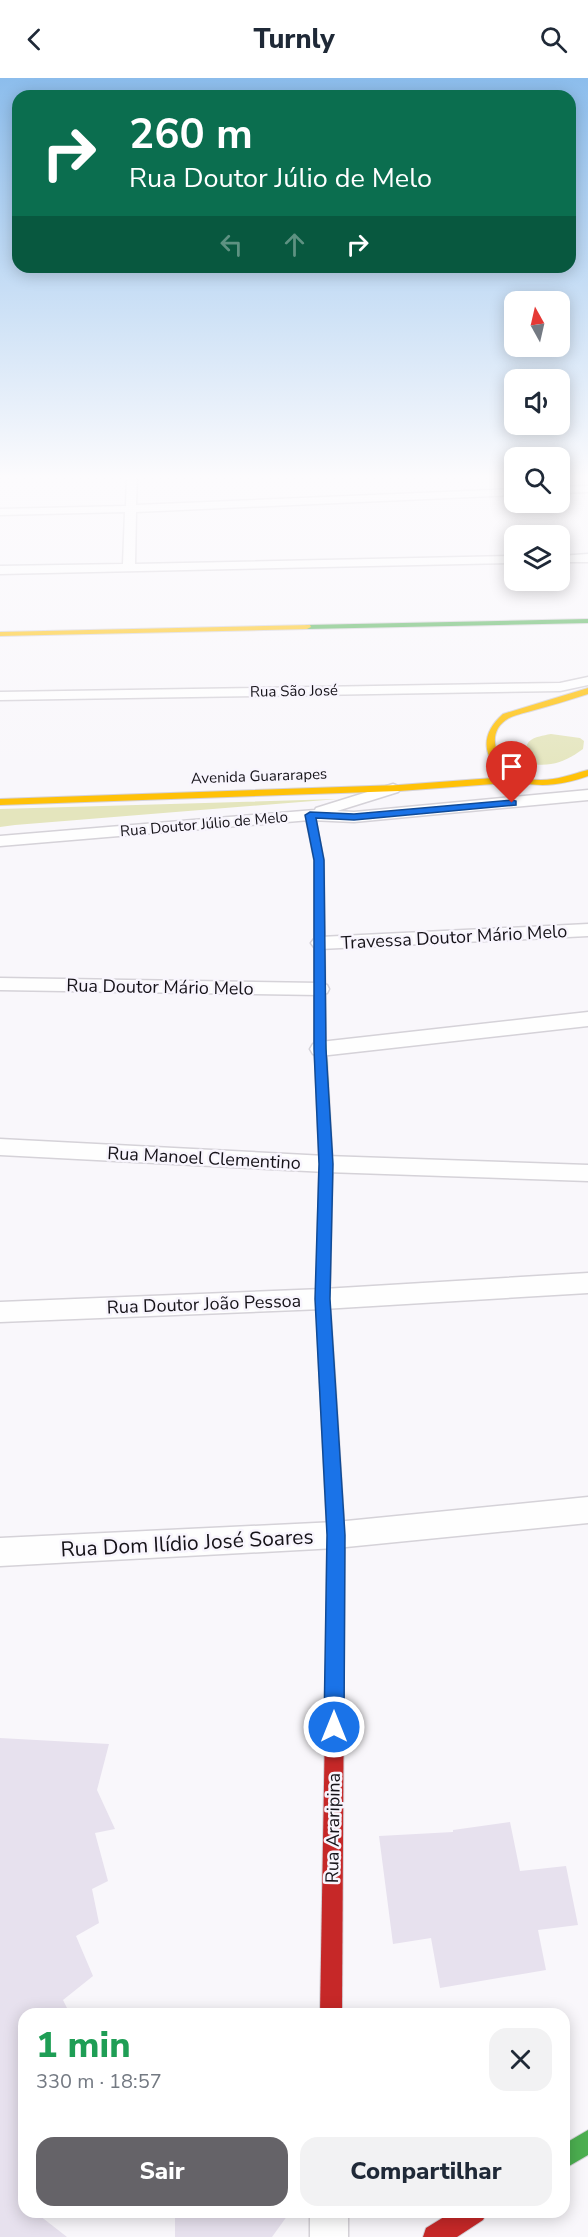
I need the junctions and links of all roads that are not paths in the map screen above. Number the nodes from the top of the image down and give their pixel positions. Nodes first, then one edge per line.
1 (588, 621) edge
2 (0, 634) edge
3 (588, 680) edge
4 (588, 692) edge
5 (0, 696) edge
6 (588, 773) edge
7 (518, 779) junction
8 (399, 788) junction
9 (588, 795) edge
10 (0, 802) edge
11 (310, 815) junction
12 (0, 841) edge
13 (588, 930) edge
14 (320, 943) junction
15 (0, 984) edge
16 (320, 989) junction
17 (588, 1019) edge
18 (320, 1049) junction
19 (0, 1148) edge
20 (326, 1164) junction
21 (588, 1173) edge
22 (588, 1283) edge
23 (322, 1299) junction
24 (0, 1312) edge
25 (588, 1510) edge
26 (336, 1535) junction
27 (0, 1552) edge
28 (331, 2008) edge
29 (588, 2142) edge
30 (570, 2153) edge
31 (329, 2218) edge
32 (465, 2218) edge
33 (329, 2237) edge
34 (435, 2237) edge

1 - 2 main road
3 - 5 street, Rua São José
4 - 7 main road
6 - 7 main road, Avenida Guararapes
7 - 8 main road, Avenida Guararapes
8 - 10 main road, Avenida Guararapes
8 - 11 street
9 - 11 street, Rua Doutor Júlio de Melo
11 - 12 street, Rua Doutor Júlio de Melo
11 - 14 main road, Rua Araripina
13 - 14 street, Travessa Doutor Mário Melo
14 - 16 main road, Rua Araripina
15 - 16 street, Rua Doutor Mário Melo
16 - 18 main road, Rua Araripina
17 - 18 street
18 - 20 main road, Rua Araripina
19 - 20 street, Rua Manoel Clementino
20 - 21 street, Rua Manoel Clementino
20 - 23 main road, Rua Araripina
22 - 23 street, Rua Doutor João Pessoa
23 - 24 street, Rua Doutor João Pessoa
23 - 26 main road, Rua Araripina
25 - 26 street, Rua Dom Ilídio José Soares
26 - 27 street, Rua Dom Ilídio José Soares
26 - 28 main road, Rua Araripina
29 - 30 main road
31 - 33 street
32 - 34 main road

